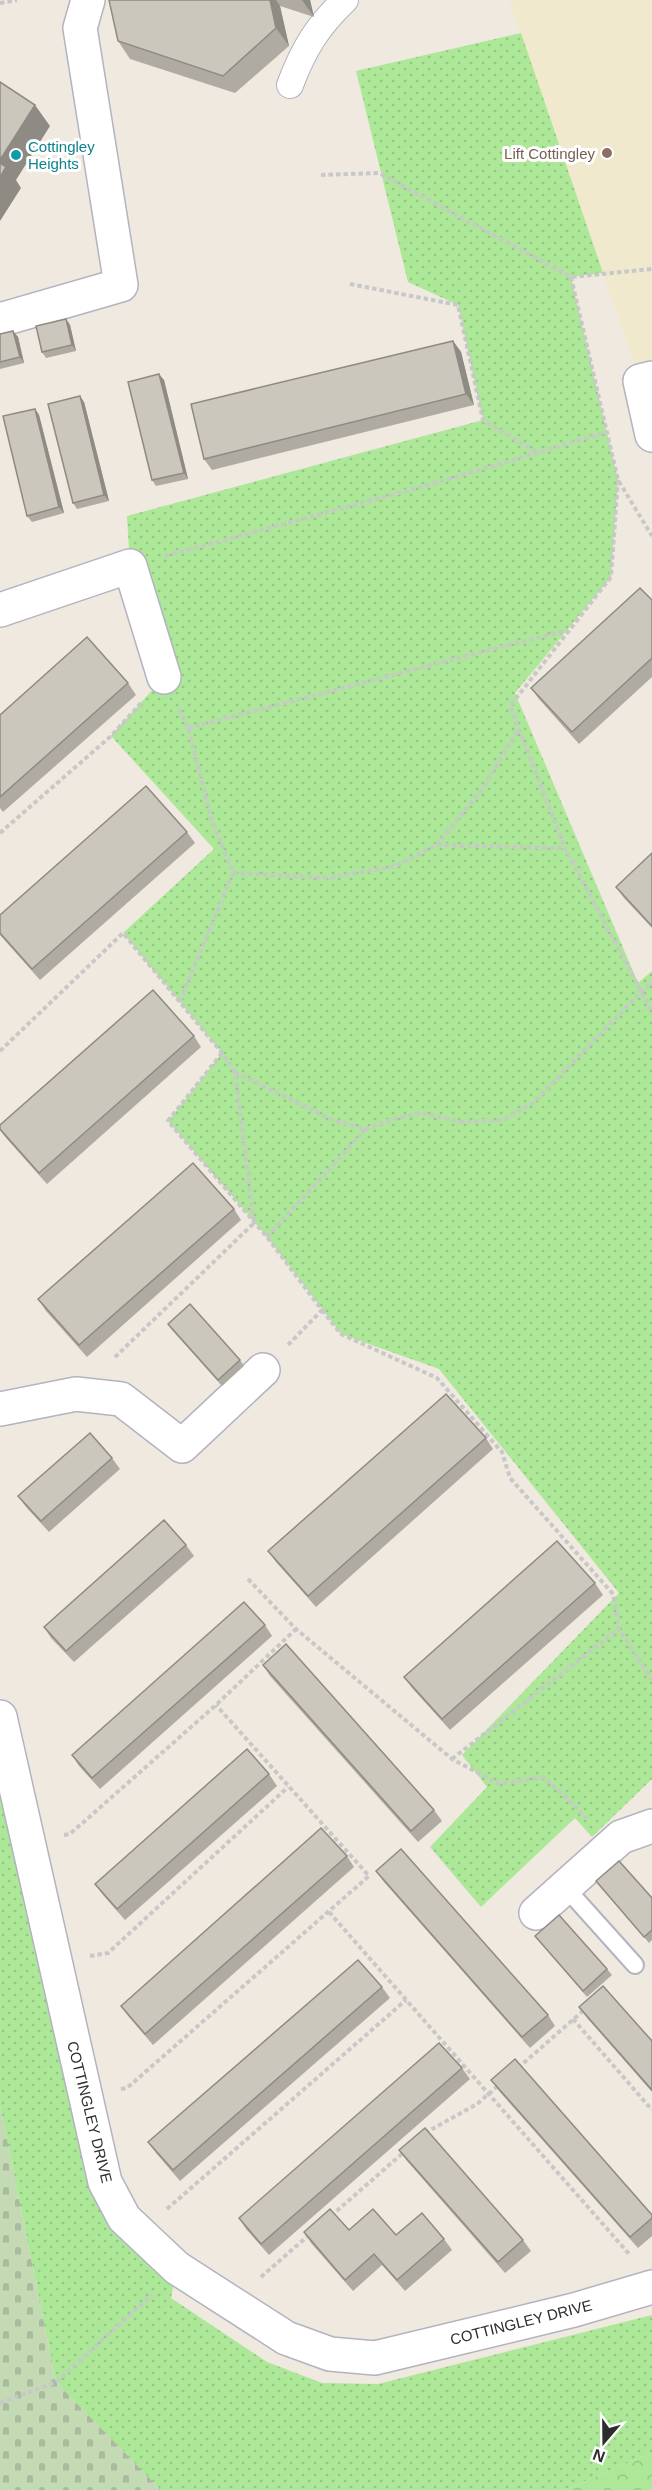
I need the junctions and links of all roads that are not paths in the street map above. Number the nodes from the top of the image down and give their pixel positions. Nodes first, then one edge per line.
1 (88, 0) edge
2 (345, 0) edge
3 (290, 85) dead end
4 (0, 320) edge
5 (652, 378) edge
6 (652, 435) edge
7 (0, 610) edge
8 (164, 677) road end
9 (263, 1370) road end
10 (0, 1409) edge
11 (0, 1717) edge
12 (652, 1826) edge
13 (565, 1887) junction
14 (536, 1913) dead end
15 (634, 1965) dead end
16 (644, 2275) edge

1 - 4 street
2 - 3 street
5 - 6 street
7 - 8 street
9 - 10 street
11 - 16 street, COTTINGLEY DRIVE
12 - 13 street
13 - 14 street
13 - 15 lane

